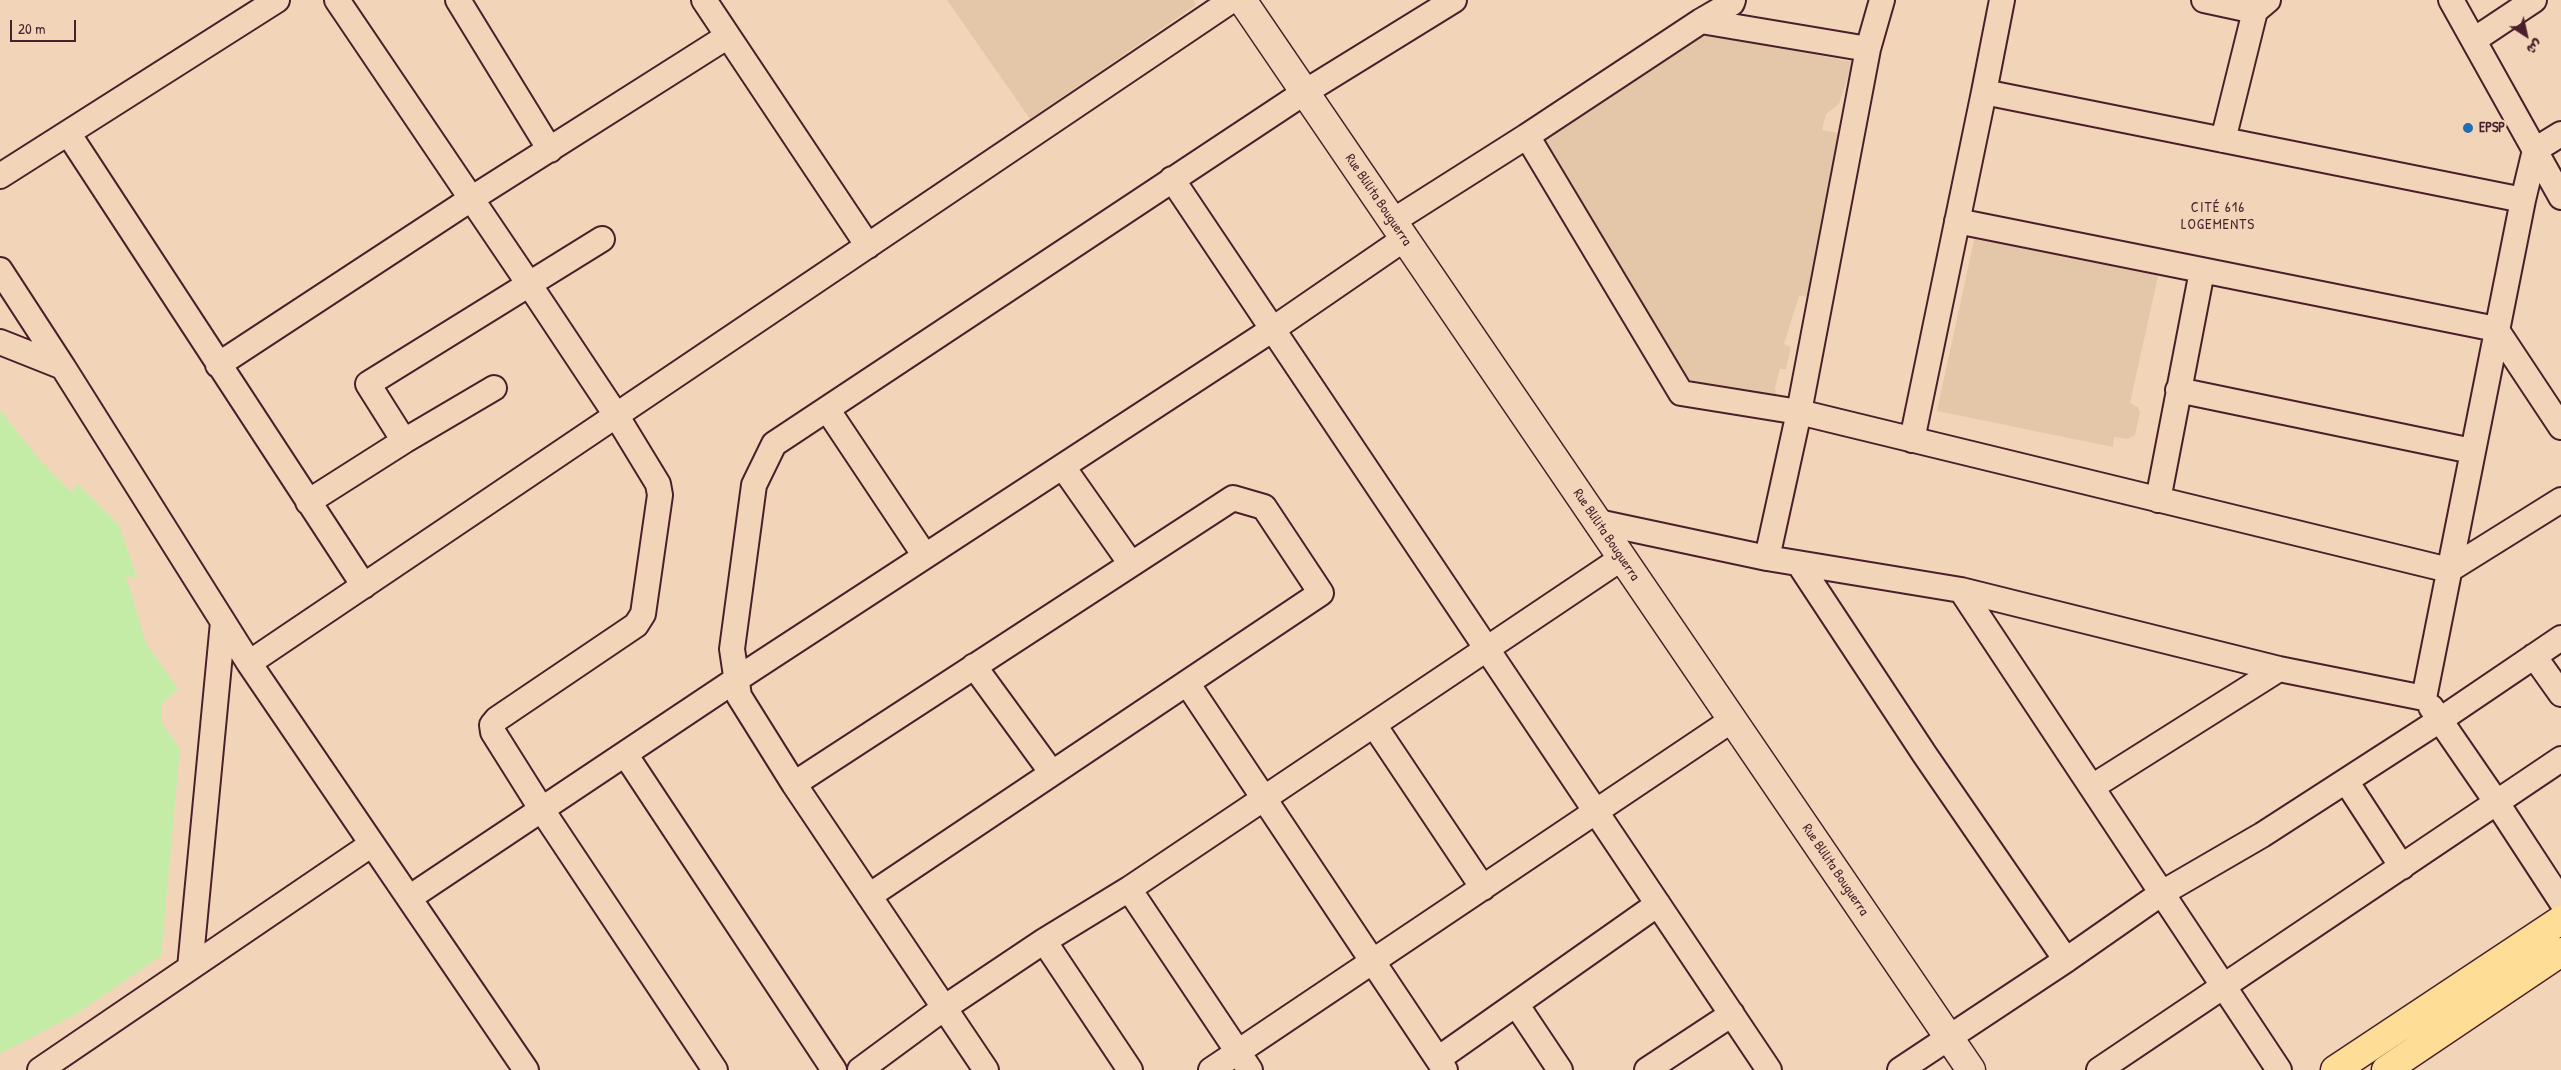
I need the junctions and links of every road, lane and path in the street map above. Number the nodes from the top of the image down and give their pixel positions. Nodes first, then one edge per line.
1 (278, 0) edge
2 (337, 0) edge
3 (458, 0) edge
4 (704, 0) edge
5 (1232, 0) edge
6 (1242, 0) edge
7 (1454, 0) edge
8 (1882, 0) edge
9 (2002, 0) edge
10 (2204, 0) edge
11 (2451, 0) edge
12 (2534, 0) edge
13 (2261, 5) edge
14 (1731, 9) edge
15 (728, 36) junction
16 (2474, 40) junction
17 (1868, 49) junction
18 (1305, 92) junction
19 (1984, 92) junction
20 (68, 133) junction
21 (2561, 134) edge
22 (1527, 136) junction
23 (2224, 140) junction
24 (550, 150) junction
25 (2535, 150) junction
26 (0, 176) edge
27 (1172, 180) junction
28 (2561, 196) edge
29 (471, 199) junction
30 (2523, 200) junction
31 (1957, 221) junction
32 (1398, 230) junction
33 (602, 239) dead end
34 (868, 246) junction
35 (0, 270) edge
36 (2202, 271) junction
37 (529, 284) junction
38 (1273, 329) junction
39 (2496, 329) junction
40 (0, 342) edge
41 (218, 365) junction
42 (63, 367) junction
43 (494, 388) dead end
44 (2178, 390) junction
45 (827, 409) junction
46 (1799, 412) junction
47 (616, 415) junction
48 (2561, 427) edge
49 (1912, 440) junction
50 (404, 442) junction
51 (2472, 451) junction
52 (1063, 466) junction
53 (2158, 500) junction
54 (2561, 500) edge
55 (308, 502) junction
56 (1598, 522) junction
57 (925, 556) junction
58 (1622, 558) junction
59 (1767, 558) junction
60 (1131, 564) junction
61 (1799, 564) junction
62 (2449, 570) junction
63 (364, 586) junction
64 (1961, 590) junction
65 (223, 622) junction
66 (2561, 638) edge
67 (1487, 649) junction
68 (2534, 656) junction
69 (249, 664) junction
70 (974, 666) junction
71 (2279, 668) junction
72 (737, 679) junction
73 (1187, 683) junction
74 (2561, 694) edge
75 (2424, 698) junction
76 (1732, 720) junction
77 (2440, 720) junction
78 (1374, 725) junction
79 (624, 754) junction
80 (2561, 759) edge
81 (1052, 773) junction
82 (2346, 781) junction
83 (794, 784) junction
84 (2092, 788) junction
85 (1264, 799) junction
86 (2497, 803) junction
87 (542, 810) junction
88 (1596, 812) junction
89 (372, 844) junction
90 (2402, 867) junction
91 (1483, 888) junction
92 (1129, 889) junction
93 (2162, 893) junction
94 (869, 896) junction
95 (409, 898) junction
96 (2561, 901) edge
97 (1658, 904) junction
98 (2561, 920) edge
99 (1044, 941) junction
100 (2561, 952) edge
101 (2066, 960) junction
102 (1373, 962) junction
103 (190, 968) junction
104 (2223, 986) junction
105 (1516, 1004) junction
106 (944, 1008) junction
107 (1732, 1014) junction
108 (1949, 1038) junction
109 (1244, 1061) edge
110 (1442, 1064) edge
111 (40, 1070) edge
112 (526, 1070) edge
113 (715, 1070) edge
114 (834, 1070) edge
115 (860, 1070) edge
116 (986, 1070) edge
117 (1130, 1070) edge
118 (1211, 1070) edge
119 (1560, 1070) edge
120 (1647, 1070) edge
121 (1769, 1070) edge
122 (1900, 1070) edge
123 (1971, 1070) edge
124 (2099, 1070) edge
125 (2279, 1070) edge
126 (2335, 1070) edge
127 (2386, 1070) edge

1 - 20 street
2 - 29 street
3 - 24 street
4 - 15 street
5 - 34 street
6 - 18 street, Rue Blilita Bouguerra
7 - 18 street
8 - 17 street
9 - 19 street
10 - 13 street
11 - 16 street
12 - 16 street
13 - 23 street
14 - 17 street
14 - 22 street
15 - 24 street
15 - 34 street
16 - 25 street
17 - 46 street
18 - 27 street
18 - 32 street, Rue Blilita Bouguerra
19 - 23 street
19 - 31 street
20 - 26 street
20 - 41 street
21 - 25 street
22 - 32 street
22 - 46 street
23 - 30 street
24 - 29 street
25 - 28 street
25 - 30 street
27 - 38 street
27 - 45 street
29 - 37 street
29 - 41 street
30 - 39 street
31 - 36 street
31 - 49 street
32 - 38 street
32 - 56 street, Rue Blilita Bouguerra
33 - 37 street
34 - 47 street
35 - 42 street
36 - 39 street
36 - 44 street
37 - 47 street
37 - 50 street
38 - 52 street
38 - 67 street
39 - 48 street
39 - 51 street
40 - 42 street
41 - 55 street
42 - 65 street
43 - 50 street
44 - 51 street
44 - 53 street
45 - 57 street
45 - 72 street
46 - 49 street
46 - 59 street
47 - 63 street
47 - 87 street
49 - 53 street
50 - 55 street
51 - 62 street
52 - 57 street
52 - 60 street
53 - 62 street
54 - 62 street
55 - 63 street
56 - 58 street, Rue Blilita Bouguerra
56 - 59 street
57 - 72 street
58 - 67 street
58 - 76 street, Rue Blilita Bouguerra
59 - 61 street
60 - 70 street
60 - 73 street
61 - 64 street
61 - 101 street
62 - 75 street
63 - 69 street
64 - 71 street
64 - 84 street
65 - 69 street
65 - 103 street
66 - 68 street
67 - 78 street
67 - 88 street
68 - 74 street
68 - 77 street
69 - 89 street
70 - 81 street
70 - 83 street
71 - 75 street
71 - 84 street
72 - 79 street
72 - 83 street
73 - 81 street
73 - 85 street
75 - 77 street
76 - 88 street
76 - 108 street, Rue Blilita Bouguerra
77 - 82 street
77 - 86 street
78 - 85 street
78 - 91 street
79 - 87 street
79 - 114 street
80 - 86 street
81 - 94 street
82 - 90 street
82 - 93 street
83 - 94 street
84 - 93 street
85 - 92 street
85 - 102 street
86 - 90 street
86 - 96 street
87 - 95 street
87 - 113 street
88 - 91 street
88 - 97 street
89 - 95 street
89 - 103 street
90 - 104 street
91 - 102 street
92 - 99 street
92 - 109 street
93 - 101 street
93 - 104 street
94 - 106 street
95 - 112 street
97 - 105 street
97 - 107 street
98 - 126 main road
99 - 106 street
99 - 117 street
100 - 127 main road
101 - 108 street
102 - 109 street
102 - 110 street
103 - 111 street
104 - 124 street
104 - 125 street
105 - 110 street
105 - 119 street
106 - 115 street
106 - 116 street
107 - 120 street
107 - 121 street
108 - 122 street
108 - 123 street, Rue Blilita Bouguerra
109 - 118 street

